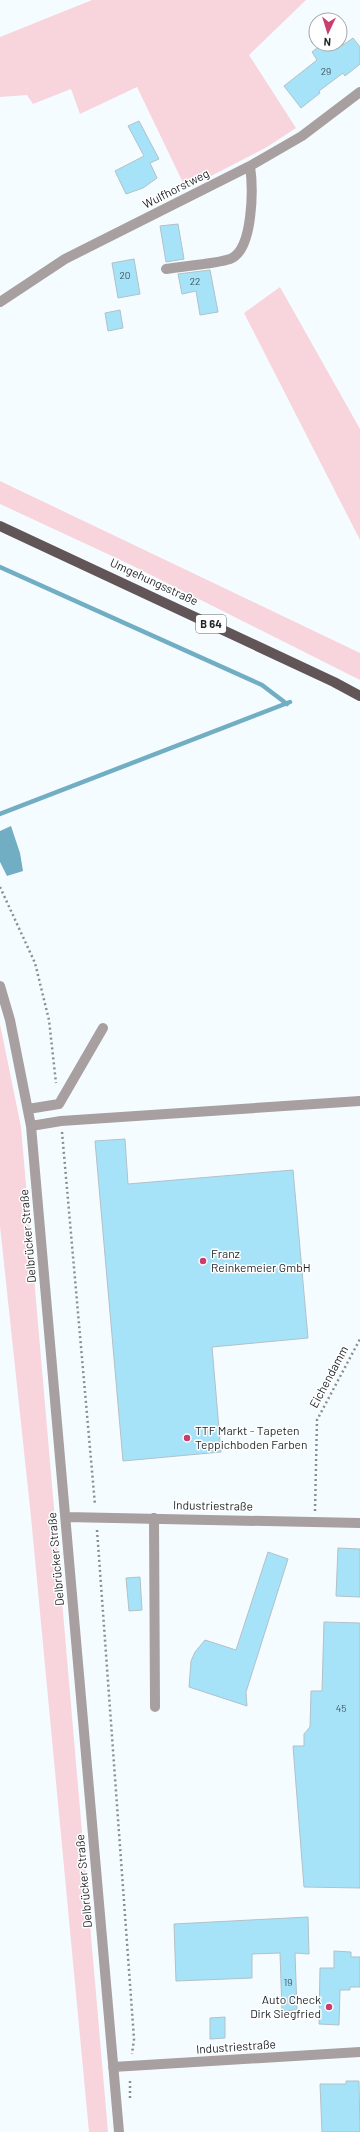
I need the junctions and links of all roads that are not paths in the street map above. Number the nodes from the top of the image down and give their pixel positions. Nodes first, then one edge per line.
1 (360, 92) edge
2 (250, 166) junction
3 (166, 269) dead end
4 (0, 302) edge
5 (0, 526) edge
6 (360, 696) edge
7 (0, 986) edge
8 (103, 1028) dead end
9 (360, 1101) edge
10 (28, 1109) junction
11 (31, 1126) junction
12 (66, 1516) junction
13 (154, 1518) junction
14 (360, 1523) edge
15 (155, 1707) dead end
16 (360, 2052) edge
17 (113, 2067) junction
18 (119, 2132) edge

1 - 2 street, Wulfhorstweg
2 - 3 street
2 - 4 street, Wulfhorstweg
5 - 6 main road, Umgehungsstraße / B 64
7 - 10 street, Delbrücker Straße
8 - 10 street
9 - 11 street
10 - 11 street, Delbrücker Straße
11 - 12 street, Delbrücker Straße
12 - 13 street, Industriestraße
12 - 17 street, Delbrücker Straße
13 - 14 street, Industriestraße
13 - 15 street
16 - 17 street, Industriestraße
17 - 18 street, Delbrücker Straße

